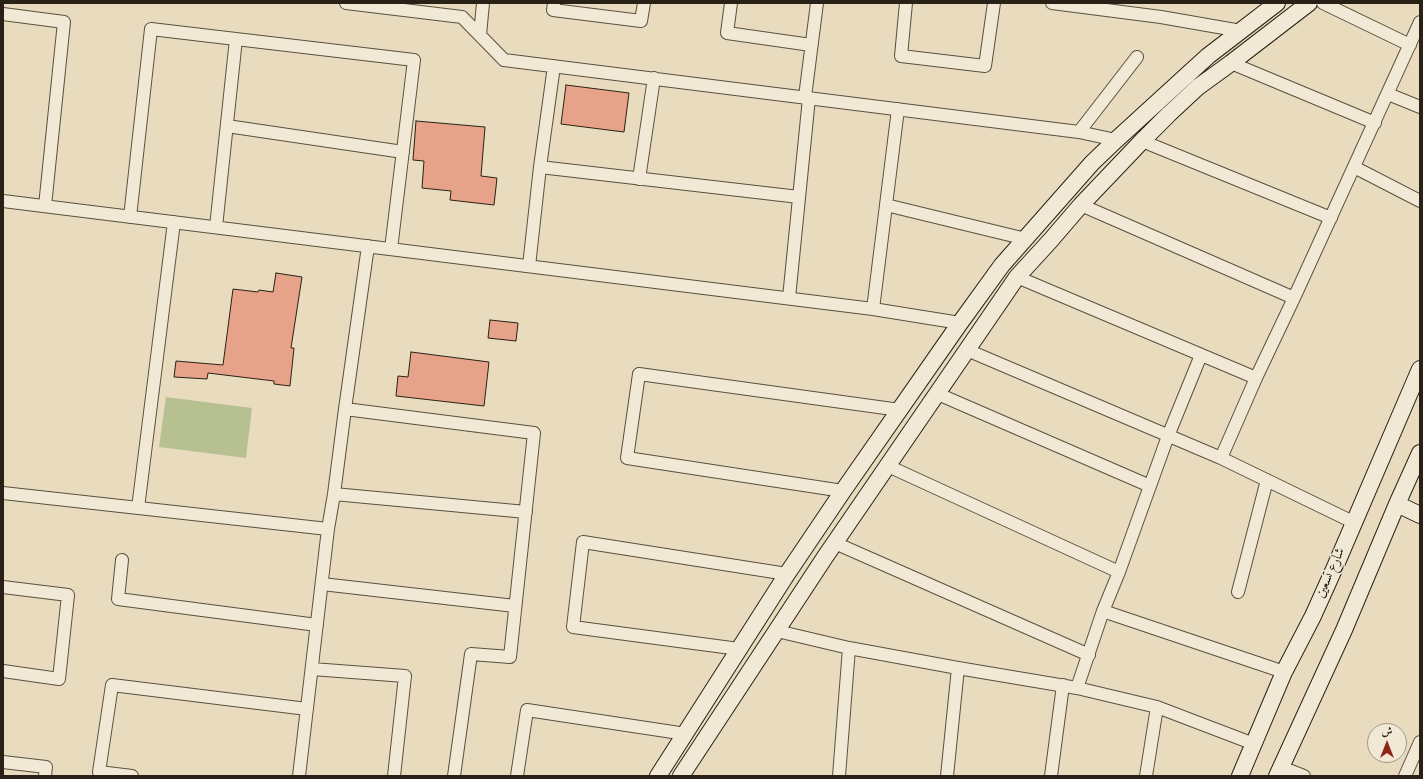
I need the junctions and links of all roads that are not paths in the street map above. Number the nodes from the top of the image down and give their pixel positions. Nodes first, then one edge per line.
1 (346, 3) edge
2 (483, 3) edge
3 (554, 3) edge
4 (644, 3) edge
5 (731, 3) edge
6 (817, 3) edge
7 (906, 3) edge
8 (994, 3) edge
9 (1052, 3) edge
10 (1308, 3) edge
11 (1323, 3) edge
12 (1272, 6) edge
13 (418, 7) edge
14 (3, 14) edge
15 (1420, 22) edge
16 (1282, 23) junction
17 (1241, 31) junction
18 (480, 35) junction
19 (236, 39) junction
20 (811, 45) junction
21 (1410, 45) junction
22 (1137, 57) dead end
23 (1231, 63) junction
24 (554, 66) junction
25 (654, 78) junction
26 (1388, 94) junction
27 (807, 98) junction
28 (1420, 107) edge
29 (898, 109) junction
30 (1375, 123) junction
31 (227, 126) junction
32 (1079, 132) junction
33 (1116, 140) junction
34 (1142, 141) junction
35 (403, 152) junction
36 (540, 167) junction
37 (1354, 167) junction
38 (639, 178) junction
39 (799, 197) junction
40 (3, 201) edge
41 (1420, 201) edge
42 (886, 205) junction
43 (1081, 205) junction
44 (45, 206) junction
45 (130, 217) junction
46 (1331, 218) junction
47 (174, 222) junction
48 (216, 227) junction
49 (1026, 239) junction
50 (368, 246) junction
51 (391, 249) junction
52 (529, 266) junction
53 (1017, 277) junction
54 (788, 298) junction
55 (1294, 298) junction
56 (873, 308) junction
57 (960, 323) junction
58 (967, 350) junction
59 (1201, 355) junction
60 (1420, 370) edge
61 (1256, 378) junction
62 (938, 394) junction
63 (345, 409) junction
64 (900, 410) junction
65 (1168, 436) junction
66 (1420, 453) edge
67 (1221, 458) junction
68 (888, 466) junction
69 (1415, 478) edge
70 (1267, 480) junction
71 (1150, 486) junction
72 (843, 491) junction
73 (3, 493) edge
74 (334, 494) junction
75 (1397, 504) junction
76 (138, 508) junction
77 (526, 512) junction
78 (1420, 515) edge
79 (1354, 522) junction
80 (328, 529) junction
81 (835, 543) junction
82 (808, 546) junction
83 (826, 557) junction
84 (122, 560) dead end
85 (1119, 572) junction
86 (787, 574) junction
87 (322, 584) junction
88 (3, 587) edge
89 (1238, 592) dead end
90 (516, 606) junction
91 (1103, 611) junction
92 (317, 624) junction
93 (777, 631) junction
94 (849, 648) junction
95 (739, 649) junction
96 (1089, 655) junction
97 (958, 668) junction
98 (312, 669) junction
99 (3, 671) edge
100 (1284, 672) junction
101 (1063, 685) junction
102 (1077, 688) junction
103 (1158, 707) junction
104 (307, 708) junction
105 (686, 734) junction
106 (1420, 742) edge
107 (1254, 744) junction
108 (3, 762) edge
109 (1279, 771) edge
110 (45, 776) edge
111 (132, 776) edge
112 (299, 776) edge
113 (394, 776) edge
114 (454, 776) edge
115 (517, 776) edge
116 (658, 776) edge
117 (681, 776) edge
118 (839, 776) edge
119 (947, 776) edge
120 (1051, 776) edge
121 (1146, 776) edge
122 (1240, 776) edge
123 (1304, 776) edge
124 (1405, 776) edge

1 - 13 street
2 - 18 street
3 - 4 street
5 - 20 street
6 - 20 street
7 - 8 street
9 - 17 street
10 - 16 main road
11 - 21 street
12 - 16 main road
12 - 17 main road
13 - 18 street
14 - 44 street
15 - 21 street
16 - 23 main road
17 - 33 main road
18 - 24 street
19 - 31 street
19 - 35 street
19 - 45 street
20 - 27 street
21 - 26 street
22 - 32 street
23 - 30 street
23 - 34 main road
24 - 25 street
24 - 36 street
25 - 27 street
25 - 38 street
26 - 28 street
26 - 30 street
27 - 29 street
27 - 39 street
29 - 32 street
29 - 42 street
30 - 37 street
31 - 35 street
31 - 48 street
32 - 33 street
33 - 49 main road
34 - 43 main road
34 - 46 street
35 - 51 street
36 - 38 street
36 - 52 street
37 - 41 street
37 - 46 street
38 - 39 street
39 - 54 street
40 - 44 street
42 - 49 street
42 - 56 street
43 - 53 main road
43 - 55 street
44 - 45 street
45 - 47 street
46 - 55 street
47 - 48 street
47 - 76 street
48 - 50 street
49 - 57 main road
50 - 51 street
50 - 63 street
51 - 52 street
52 - 54 street
53 - 58 main road
53 - 59 street
54 - 56 street
55 - 61 street
56 - 57 street
57 - 64 main road
58 - 62 main road
58 - 65 street
59 - 61 street
59 - 65 street
60 - 79 main road, شارع تسعين
61 - 67 street
62 - 68 main road
62 - 71 street
63 - 74 street
63 - 77 street
64 - 72 main road
64 - 72 street
65 - 67 street
65 - 71 street
66 - 69 main road
67 - 70 street
68 - 81 main road
68 - 85 street
69 - 75 main road
70 - 79 street
70 - 89 street
71 - 85 street
72 - 82 main road
73 - 76 street
74 - 77 street
74 - 80 street
75 - 78 main road
75 - 109 main road
76 - 80 street
77 - 90 street
79 - 100 main road, شارع تسعين
80 - 87 street
81 - 83 main road
81 - 96 street
82 - 83 main road
82 - 86 main road
83 - 93 main road
84 - 92 street
85 - 91 street
86 - 95 main road
86 - 95 street
87 - 90 street
87 - 92 street
88 - 99 street
90 - 114 street
91 - 96 street
91 - 100 street
92 - 98 street
93 - 94 street
93 - 117 main road
94 - 97 street
94 - 118 street
95 - 105 main road
96 - 102 street
97 - 101 street
97 - 119 street
98 - 104 street
98 - 113 street
100 - 107 main road, شارع تسعين
101 - 102 street
101 - 120 street
102 - 103 street
103 - 107 street
103 - 121 street
104 - 111 street
104 - 112 street
105 - 115 street
105 - 116 main road
106 - 124 street
107 - 122 main road, شارع تسعين
108 - 110 street
109 - 123 street

